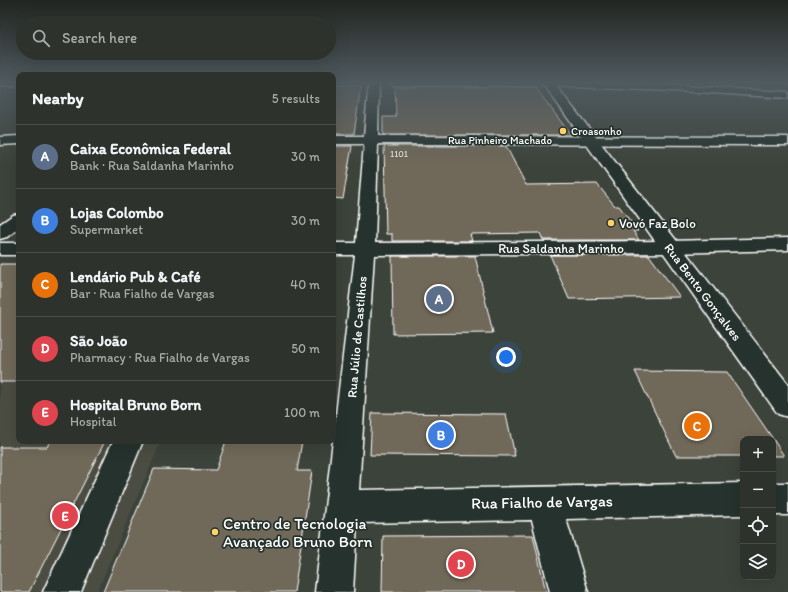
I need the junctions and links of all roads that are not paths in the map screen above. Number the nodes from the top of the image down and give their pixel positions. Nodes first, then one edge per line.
1 (373, 110) edge
2 (569, 110) edge
3 (16, 140) edge
4 (336, 140) edge
5 (371, 140) junction
6 (592, 140) junction
7 (0, 141) edge
8 (788, 141) edge
9 (16, 221) edge
10 (0, 233) edge
11 (788, 244) edge
12 (669, 247) junction
13 (0, 248) edge
14 (16, 249) edge
15 (336, 249) edge
16 (365, 249) junction
17 (788, 405) edge
18 (127, 444) edge
19 (740, 499) edge
20 (776, 499) edge
21 (788, 499) edge
22 (544, 502) junction
23 (342, 507) junction
24 (62, 592) edge
25 (334, 592) edge
26 (569, 592) edge

1 - 5 street, Rua Júlio de Castilhos
2 - 6 street, Rua Bento Gonçalves
3 - 7 street
4 - 5 street, Rua Pinheiro Machado
5 - 6 street, Rua Pinheiro Machado
5 - 16 street, Rua Júlio de Castilhos
6 - 8 street, Rua Pinheiro Machado
6 - 12 street, Rua Bento Gonçalves
9 - 10 street
11 - 12 street, Rua Saldanha Marinho
12 - 16 street, Rua Saldanha Marinho
12 - 17 street, Rua Bento Gonçalves
13 - 14 street
15 - 16 street, Rua Saldanha Marinho
16 - 23 street, Rua Júlio de Castilhos
18 - 24 street
19 - 22 street, Rua Fialho de Vargas
20 - 21 street
22 - 23 street, Rua Fialho de Vargas
22 - 26 street
23 - 25 street, Rua Júlio de Castilhos

